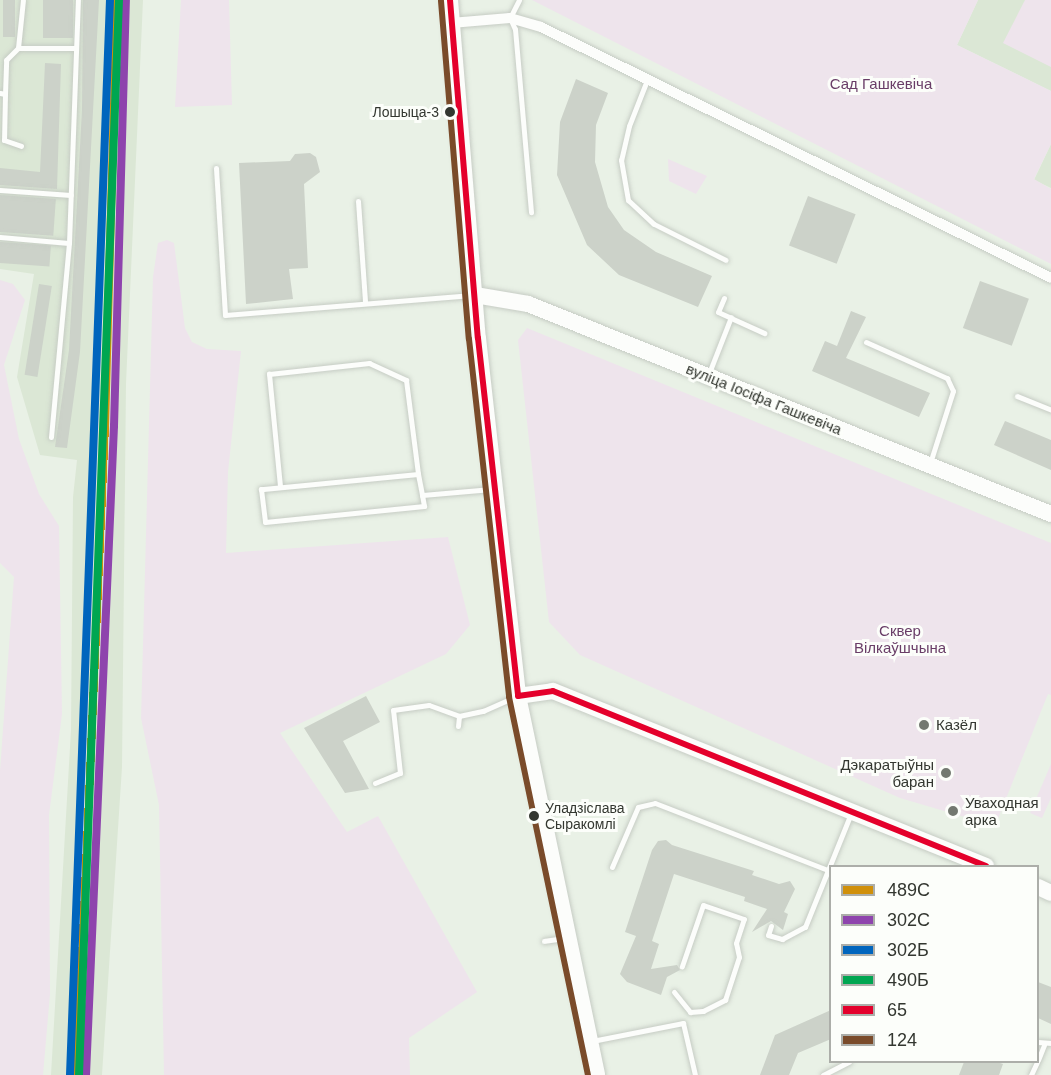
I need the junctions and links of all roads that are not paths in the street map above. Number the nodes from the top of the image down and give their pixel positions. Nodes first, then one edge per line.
1 (22, 0) edge
2 (78, 0) edge
3 (450, 0) edge
4 (519, 0) edge
5 (510, 18) junction
6 (451, 23) junction
7 (18, 48) junction
8 (75, 48) junction
9 (647, 80) junction
10 (3, 94) edge
11 (21, 146) dead end
12 (216, 168) dead end
13 (0, 190) edge
14 (71, 195) junction
15 (358, 201) dead end
16 (531, 212) dead end
17 (0, 237) edge
18 (69, 243) junction
19 (726, 260) dead end
20 (1051, 278) edge
21 (475, 295) junction
22 (724, 298) dead end
23 (365, 302) junction
24 (731, 317) junction
25 (764, 333) dead end
26 (866, 342) dead end
27 (707, 377) junction
28 (1017, 396) dead end
29 (1051, 410) edge
30 (51, 437) dead end
31 (929, 466) junction
32 (418, 474) junction
33 (280, 486) junction
34 (493, 489) junction
35 (422, 495) junction
36 (1051, 514) edge
37 (518, 696) junction
38 (459, 716) junction
39 (458, 726) dead end
40 (375, 783) dead end
41 (852, 812) junction
42 (832, 865) edge
43 (981, 865) edge
44 (612, 867) dead end
45 (829, 870) edge
46 (829, 872) edge
47 (771, 926) dead end
48 (569, 937) junction
49 (544, 941) dead end
50 (682, 966) dead end
51 (674, 993) dead end
52 (690, 1012) junction
53 (683, 1023) junction
54 (590, 1041) junction
55 (1048, 1044) edge
56 (1039, 1058) edge
57 (847, 1063) edge
58 (597, 1075) edge
59 (695, 1075) edge
60 (824, 1075) edge

1 - 7 lane
2 - 8 lane
3 - 6 street
4 - 5 lane
5 - 6 street
5 - 9 street
5 - 16 lane
6 - 21 street
7 - 8 lane
7 - 10 lane
8 - 14 lane
9 - 19 lane
9 - 20 street
10 - 11 lane
12 - 23 lane
13 - 14 lane
14 - 18 lane
15 - 23 lane
17 - 18 lane
18 - 30 lane
21 - 23 lane
21 - 27 street, вуліца Іосіфа Гашкевіча
21 - 34 street
22 - 24 lane
24 - 25 lane
24 - 27 lane
26 - 31 lane
27 - 31 street, вуліца Іосіфа Гашкевіча
28 - 29 lane
31 - 36 street, вуліца Іосіфа Гашкевіча
32 - 33 lane
32 - 33 lane
32 - 35 lane
33 - 35 lane
34 - 35 lane
34 - 37 street
37 - 38 lane
37 - 41 street
37 - 48 street
38 - 39 lane
38 - 40 lane
41 - 42 lane
41 - 43 street
44 - 45 lane
46 - 47 lane
48 - 49 lane
48 - 54 street
50 - 52 lane
51 - 52 lane
52 - 53 lane
53 - 54 lane
53 - 59 lane
54 - 58 street
55 - 56 lane
57 - 60 lane

